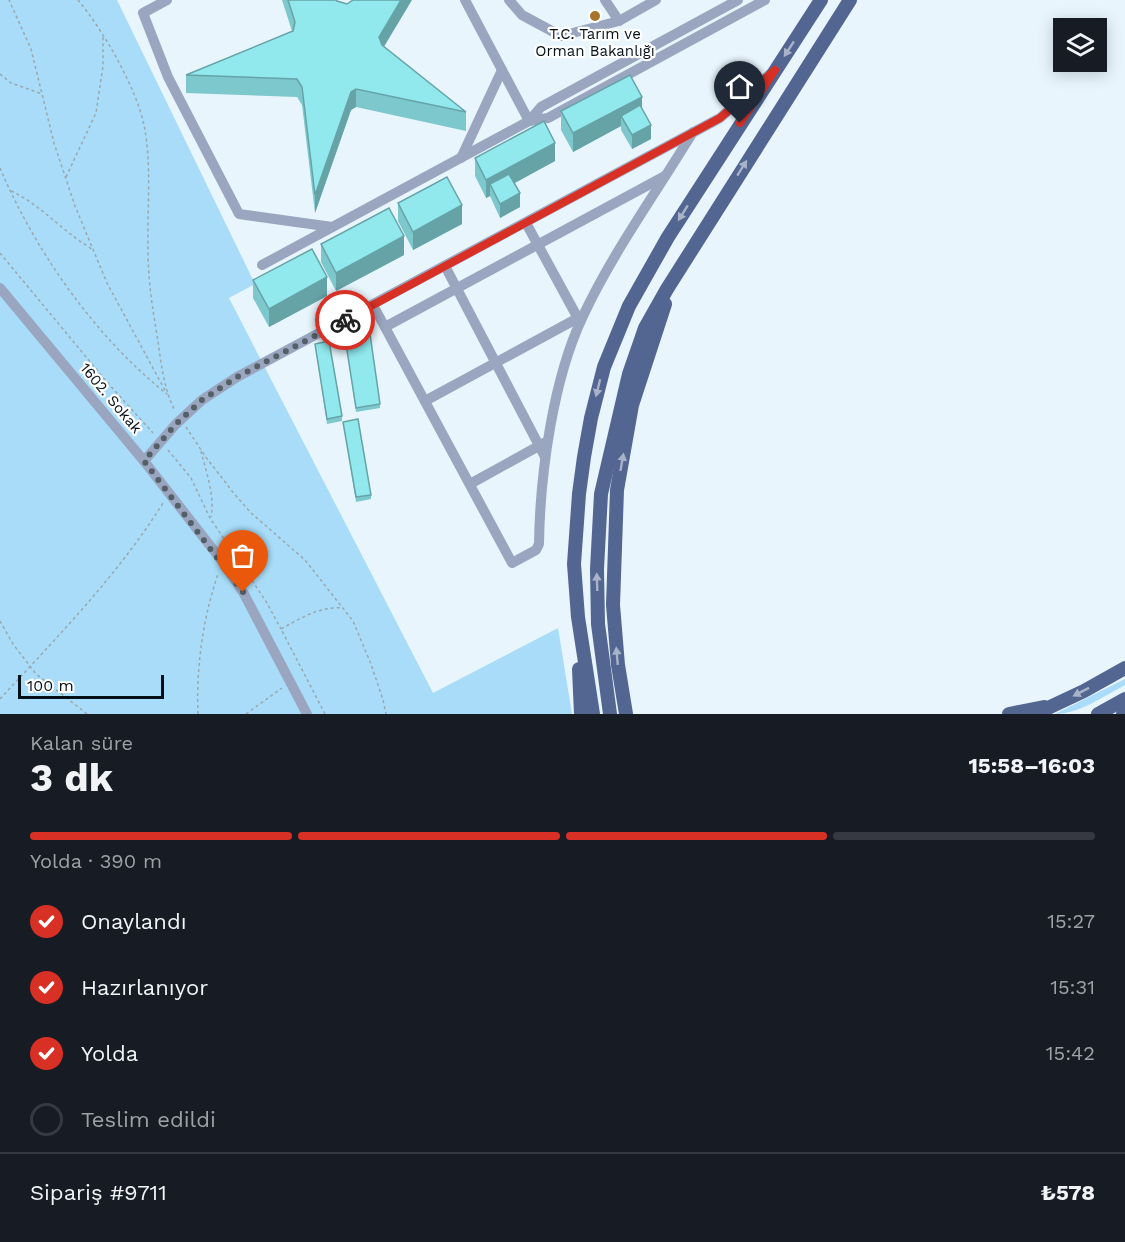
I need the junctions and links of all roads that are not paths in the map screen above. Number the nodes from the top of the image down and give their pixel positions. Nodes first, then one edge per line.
1 (167, 0) edge
2 (465, 0) edge
3 (509, 0) edge
4 (605, 0) edge
5 (656, 0) edge
6 (738, 0) edge
7 (765, 0) edge
8 (820, 0) edge
9 (850, 0) edge
10 (619, 21) junction
11 (502, 70) junction
12 (775, 70) junction
13 (529, 122) junction
14 (693, 132) junction
15 (461, 158) junction
16 (666, 176) junction
17 (526, 222) junction
18 (333, 227) junction
19 (538, 244) junction
20 (262, 265) dead end
21 (445, 266) junction
22 (0, 288) edge
23 (457, 288) junction
24 (667, 289) junction
25 (373, 305) junction
26 (579, 320) junction
27 (385, 327) junction
28 (495, 363) junction
29 (425, 401) junction
30 (544, 443) junction
31 (144, 461) junction
32 (470, 484) junction
33 (580, 636) junction
34 (1125, 668) edge
35 (1125, 699) edge
36 (1058, 704) junction
37 (307, 714) edge
38 (581, 714) edge
39 (593, 714) edge
40 (610, 714) edge
41 (626, 714) edge
42 (1009, 714) edge
43 (1035, 714) edge
44 (1098, 714) edge

1 - 18 street
2 - 11 street
3 - 10 street
4 - 10 street
5 - 10 street
6 - 13 street
7 - 13 street
8 -> 12 main road
24 -> 9 main road
11 - 13 street
11 - 15 street
12 - 14 street
12 -> 33 main road
13 - 15 street
14 - 16 street
14 - 17 street
15 - 18 street
16 - 19 street
16 - 26 street
17 - 19 street
17 - 21 street
18 - 20 street
19 - 23 street
19 - 26 street
21 - 23 street
21 - 25 street
22 - 31 street, 1602. Sokak
23 - 27 street
23 - 28 street
40 -> 24 main road
41 -> 24 main road
25 - 27 street
25 - 31 street
26 - 28 street
26 - 30 street
27 - 29 street
28 - 29 street
28 - 30 street
29 - 32 street
30 - 32 street
30 - 32 street
31 - 37 street, 1602. Sokak
33 - 38 main road
33 - 39 main road
34 -> 36 main road
35 - 44 main road
36 - 42 main road
36 - 43 main road

